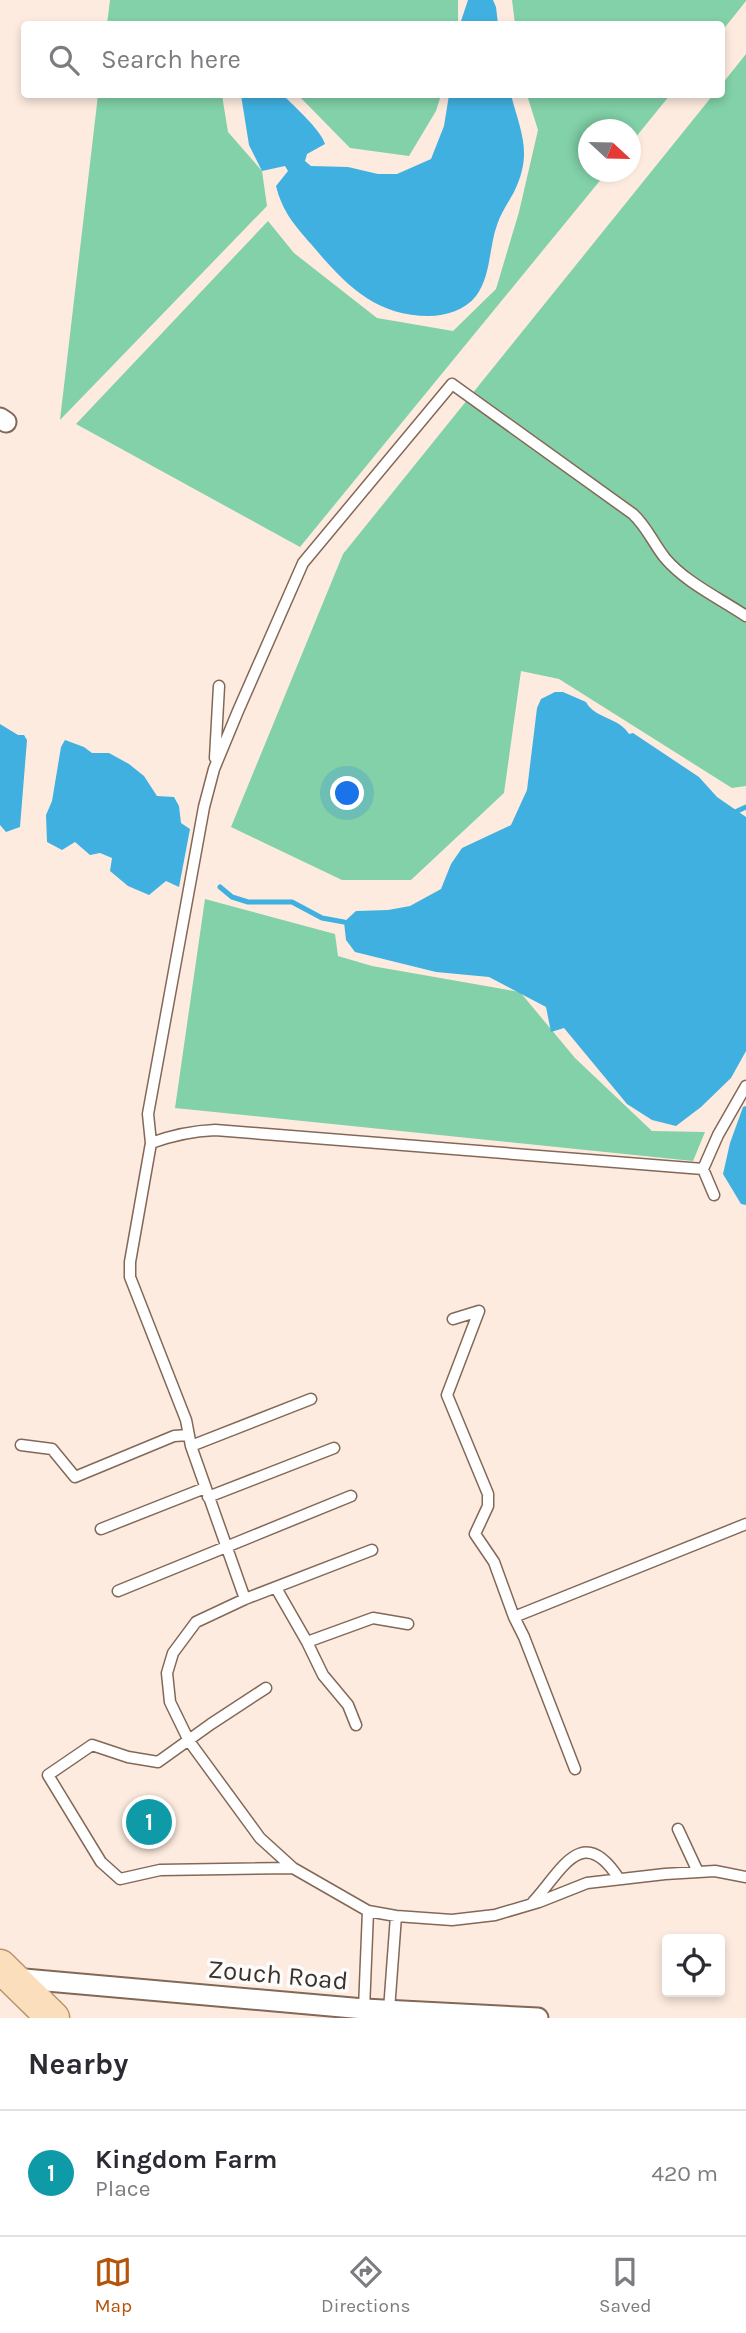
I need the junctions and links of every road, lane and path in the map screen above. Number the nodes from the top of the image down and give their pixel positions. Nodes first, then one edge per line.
1 (746, 616) edge
2 (219, 687) dead end
3 (214, 769) junction
4 (746, 1086) edge
5 (151, 1143) junction
6 (703, 1169) junction
7 (715, 1195) dead end
8 (453, 1320) dead end
9 (311, 1399) dead end
10 (190, 1441) junction
11 (21, 1445) dead end
12 (334, 1448) dead end
13 (207, 1492) junction
14 (351, 1496) dead end
15 (746, 1524) edge
16 (101, 1529) dead end
17 (226, 1546) junction
18 (372, 1550) dead end
19 (276, 1588) junction
20 (118, 1591) dead end
21 (245, 1599) junction
22 (514, 1617) junction
23 (408, 1624) dead end
24 (307, 1642) junction
25 (266, 1688) dead end
26 (356, 1725) dead end
27 (189, 1741) junction
28 (575, 1769) dead end
29 (678, 1829) dead end
30 (293, 1868) junction
31 (698, 1872) junction
32 (746, 1877) edge
33 (619, 1879) junction
34 (530, 1905) junction
35 (368, 1911) junction
36 (396, 1916) junction
37 (7, 1972) edge
38 (364, 2008) junction
39 (389, 2010) junction
40 (53, 2018) edge
41 (538, 2018) edge

1 - 3 lane
2 - 3 lane
3 - 5 lane
4 - 6 lane
5 - 6 lane
5 - 10 lane
6 - 7 lane
8 - 22 lane
9 - 10 lane
10 - 11 lane
10 - 13 lane
12 - 13 lane
13 - 16 lane
13 - 17 lane
14 - 17 lane
15 - 22 lane
17 - 20 lane
17 - 21 lane
18 - 19 lane
19 - 21 lane
19 - 24 lane
21 - 27 lane
22 - 28 lane
23 - 24 lane
24 - 26 lane
25 - 27 lane
27 - 30 lane
27 - 30 lane
29 - 31 lane
30 - 35 lane
31 - 32 lane
31 - 33 lane
33 - 34 lane
33 - 34 lane
34 - 36 lane
35 - 36 lane
35 - 38 lane
36 - 39 lane
37 - 38 street, Zouch Road
37 - 40 main road
38 - 39 street, Zouch Road
39 - 41 street, Zouch Road

